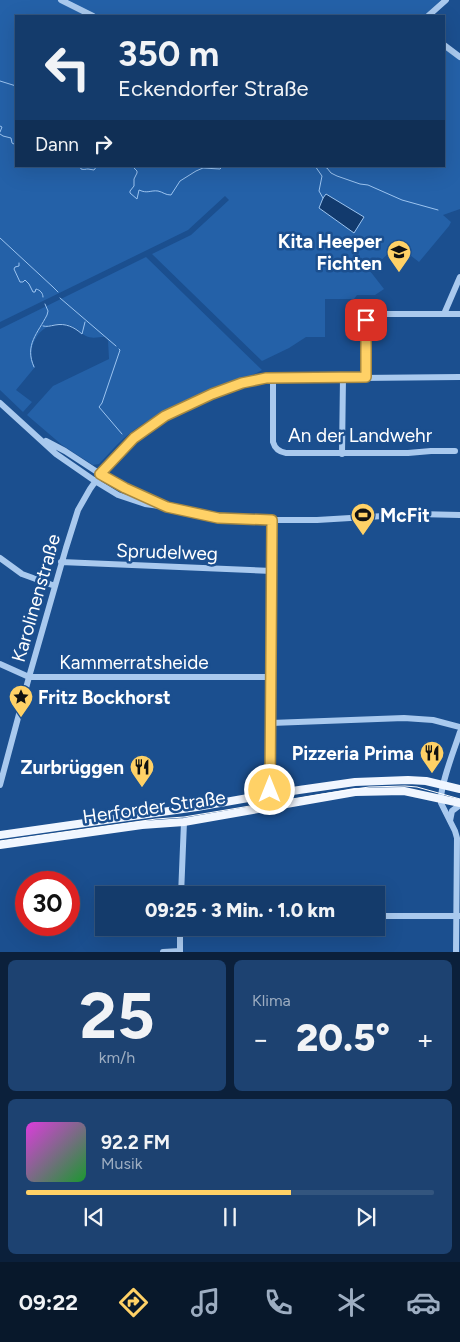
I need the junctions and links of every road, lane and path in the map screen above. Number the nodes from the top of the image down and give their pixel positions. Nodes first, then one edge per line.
1 (61, 0) edge
2 (446, 0) edge
3 (91, 15) edge
4 (429, 15) edge
5 (445, 46) edge
6 (460, 57) edge
7 (460, 279) edge
8 (444, 314) junction
9 (460, 314) edge
10 (343, 377) junction
11 (366, 377) junction
12 (460, 377) edge
13 (273, 378) junction
14 (0, 403) edge
15 (42, 439) junction
16 (455, 451) dead end
17 (342, 454) junction
18 (100, 474) junction
19 (95, 481) junction
20 (167, 507) junction
21 (460, 515) edge
22 (272, 520) junction
23 (0, 558) edge
24 (61, 562) junction
25 (272, 571) junction
26 (55, 586) junction
27 (0, 664) edge
28 (29, 677) junction
29 (270, 677) junction
30 (271, 723) junction
31 (460, 727) edge
32 (460, 732) edge
33 (0, 785) edge
34 (443, 785) junction
35 (460, 789) edge
36 (271, 794) junction
37 (440, 799) junction
38 (460, 804) edge
39 (186, 808) junction
40 (450, 821) junction
41 (184, 822) junction
42 (0, 834) edge
43 (0, 845) edge
44 (181, 886) edge
45 (385, 916) edge
46 (458, 916) edge
47 (180, 936) edge
48 (180, 951) edge
49 (163, 952) edge
50 (456, 952) edge

1 - 3 street
2 - 4 street
5 - 6 street
7 - 8 street
8 - 9 street
8 - 11 street
10 - 11 street, Karolinenstraße
10 - 13 street, Karolinenstraße
10 - 17 street
11 - 12 street, Karolinenstraße
13 - 17 street, An der Landwehr
13 - 18 street, Karolinenstraße
14 - 15 street
15 - 18 street
15 - 19 street
16 - 17 street, An der Landwehr
18 - 19 street, Karolinenstraße
18 - 20 street
19 - 20 street
19 - 24 street, Karolinenstraße
20 - 22 street
21 - 22 street
22 - 25 street
23 - 26 street
24 - 25 street, Sprudelweg
24 - 26 street, Karolinenstraße
25 - 29 street
26 - 28 street, Karolinenstraße
27 - 28 street, Kammerratsheide
28 - 29 street, Kammerratsheide
28 - 33 street, Karolinenstraße
29 - 30 street
30 - 31 street
30 - 36 street
32 - 34 street
34 - 35 main road, Herforder Straße
34 - 36 main road, Herforder Straße
34 - 37 street
36 - 39 main road, Herforder Straße
37 - 38 main road, Herforder Straße
37 - 40 street
37 - 41 main road, Herforder Straße
38 - 40 street
39 - 41 main road
39 - 42 main road, Herforder Straße
40 - 46 street
41 - 43 main road, Herforder Straße
41 - 44 street
45 - 46 street
46 - 50 street
47 - 48 street
48 - 49 street

